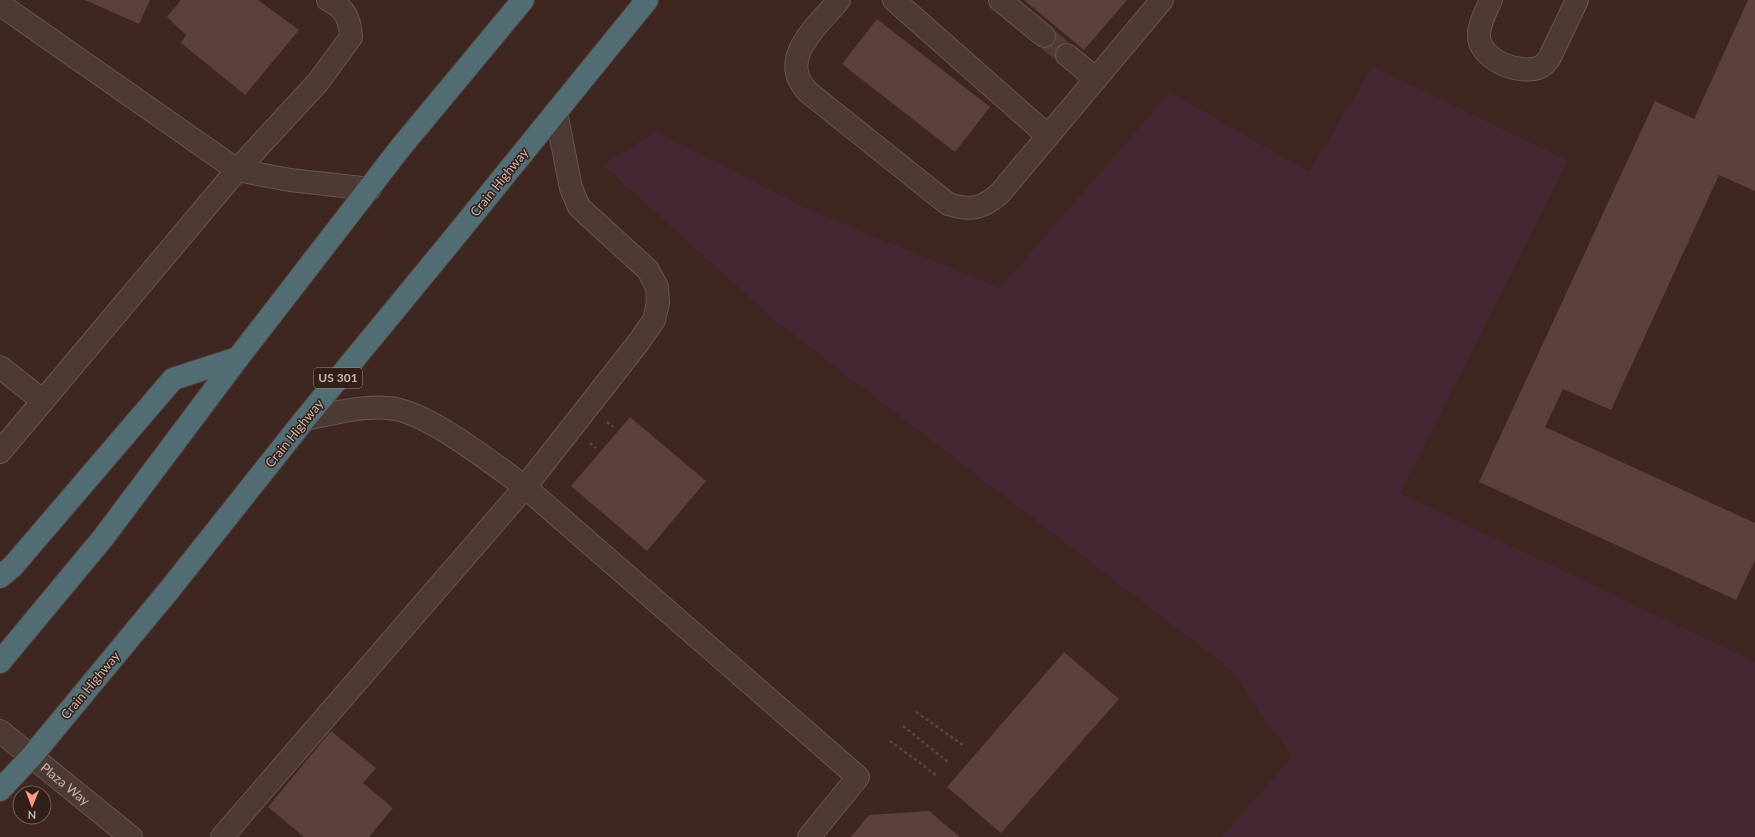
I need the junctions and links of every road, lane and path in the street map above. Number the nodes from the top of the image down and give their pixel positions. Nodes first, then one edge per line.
1 (328, 0) edge
2 (523, 0) edge
3 (647, 0) edge
4 (840, 0) edge
5 (894, 0) edge
6 (1000, 0) edge
7 (1162, 0) edge
8 (1492, 0) edge
9 (1577, 0) edge
10 (0, 7) edge
11 (1044, 36) tunnel mouth
12 (1067, 55) tunnel mouth
13 (1096, 79) junction
14 (556, 112) junction
15 (1048, 136) junction
16 (237, 170) junction
17 (370, 189) junction
18 (238, 358) junction
19 (0, 366) edge
20 (43, 401) junction
21 (305, 418) junction
22 (0, 452) edge
23 (525, 487) junction
24 (0, 577) edge
25 (0, 662) edge
26 (916, 712) dead end
27 (903, 726) dead end
28 (0, 731) edge
29 (890, 741) dead end
30 (962, 745) dead end
31 (30, 757) junction
32 (948, 762) dead end
33 (936, 775) dead end
34 (0, 790) edge
35 (131, 837) edge
36 (222, 837) edge
37 (809, 837) edge

1 - 16 street
2 - 17 highway
3 - 14 highway, Crain Highway / US 301
4 - 15 street
5 - 15 street
6 - 11 street
7 - 13 street
8 - 9 street
10 - 16 street
12 - 13 street
13 - 15 street
14 - 21 highway, Crain Highway / US 301
14 - 23 street
16 - 17 street
16 - 20 street
17 - 18 highway
18 - 24 highway
18 - 25 highway
19 - 20 street
20 - 22 street
21 - 23 street
21 - 31 highway, Crain Highway / US 301
23 - 36 street
23 - 37 street
26 - 30 path
27 - 32 path
28 - 31 street, Plaza Way
29 - 33 path
31 - 34 highway, Crain Highway / US 301
31 - 35 street, Plaza Way

